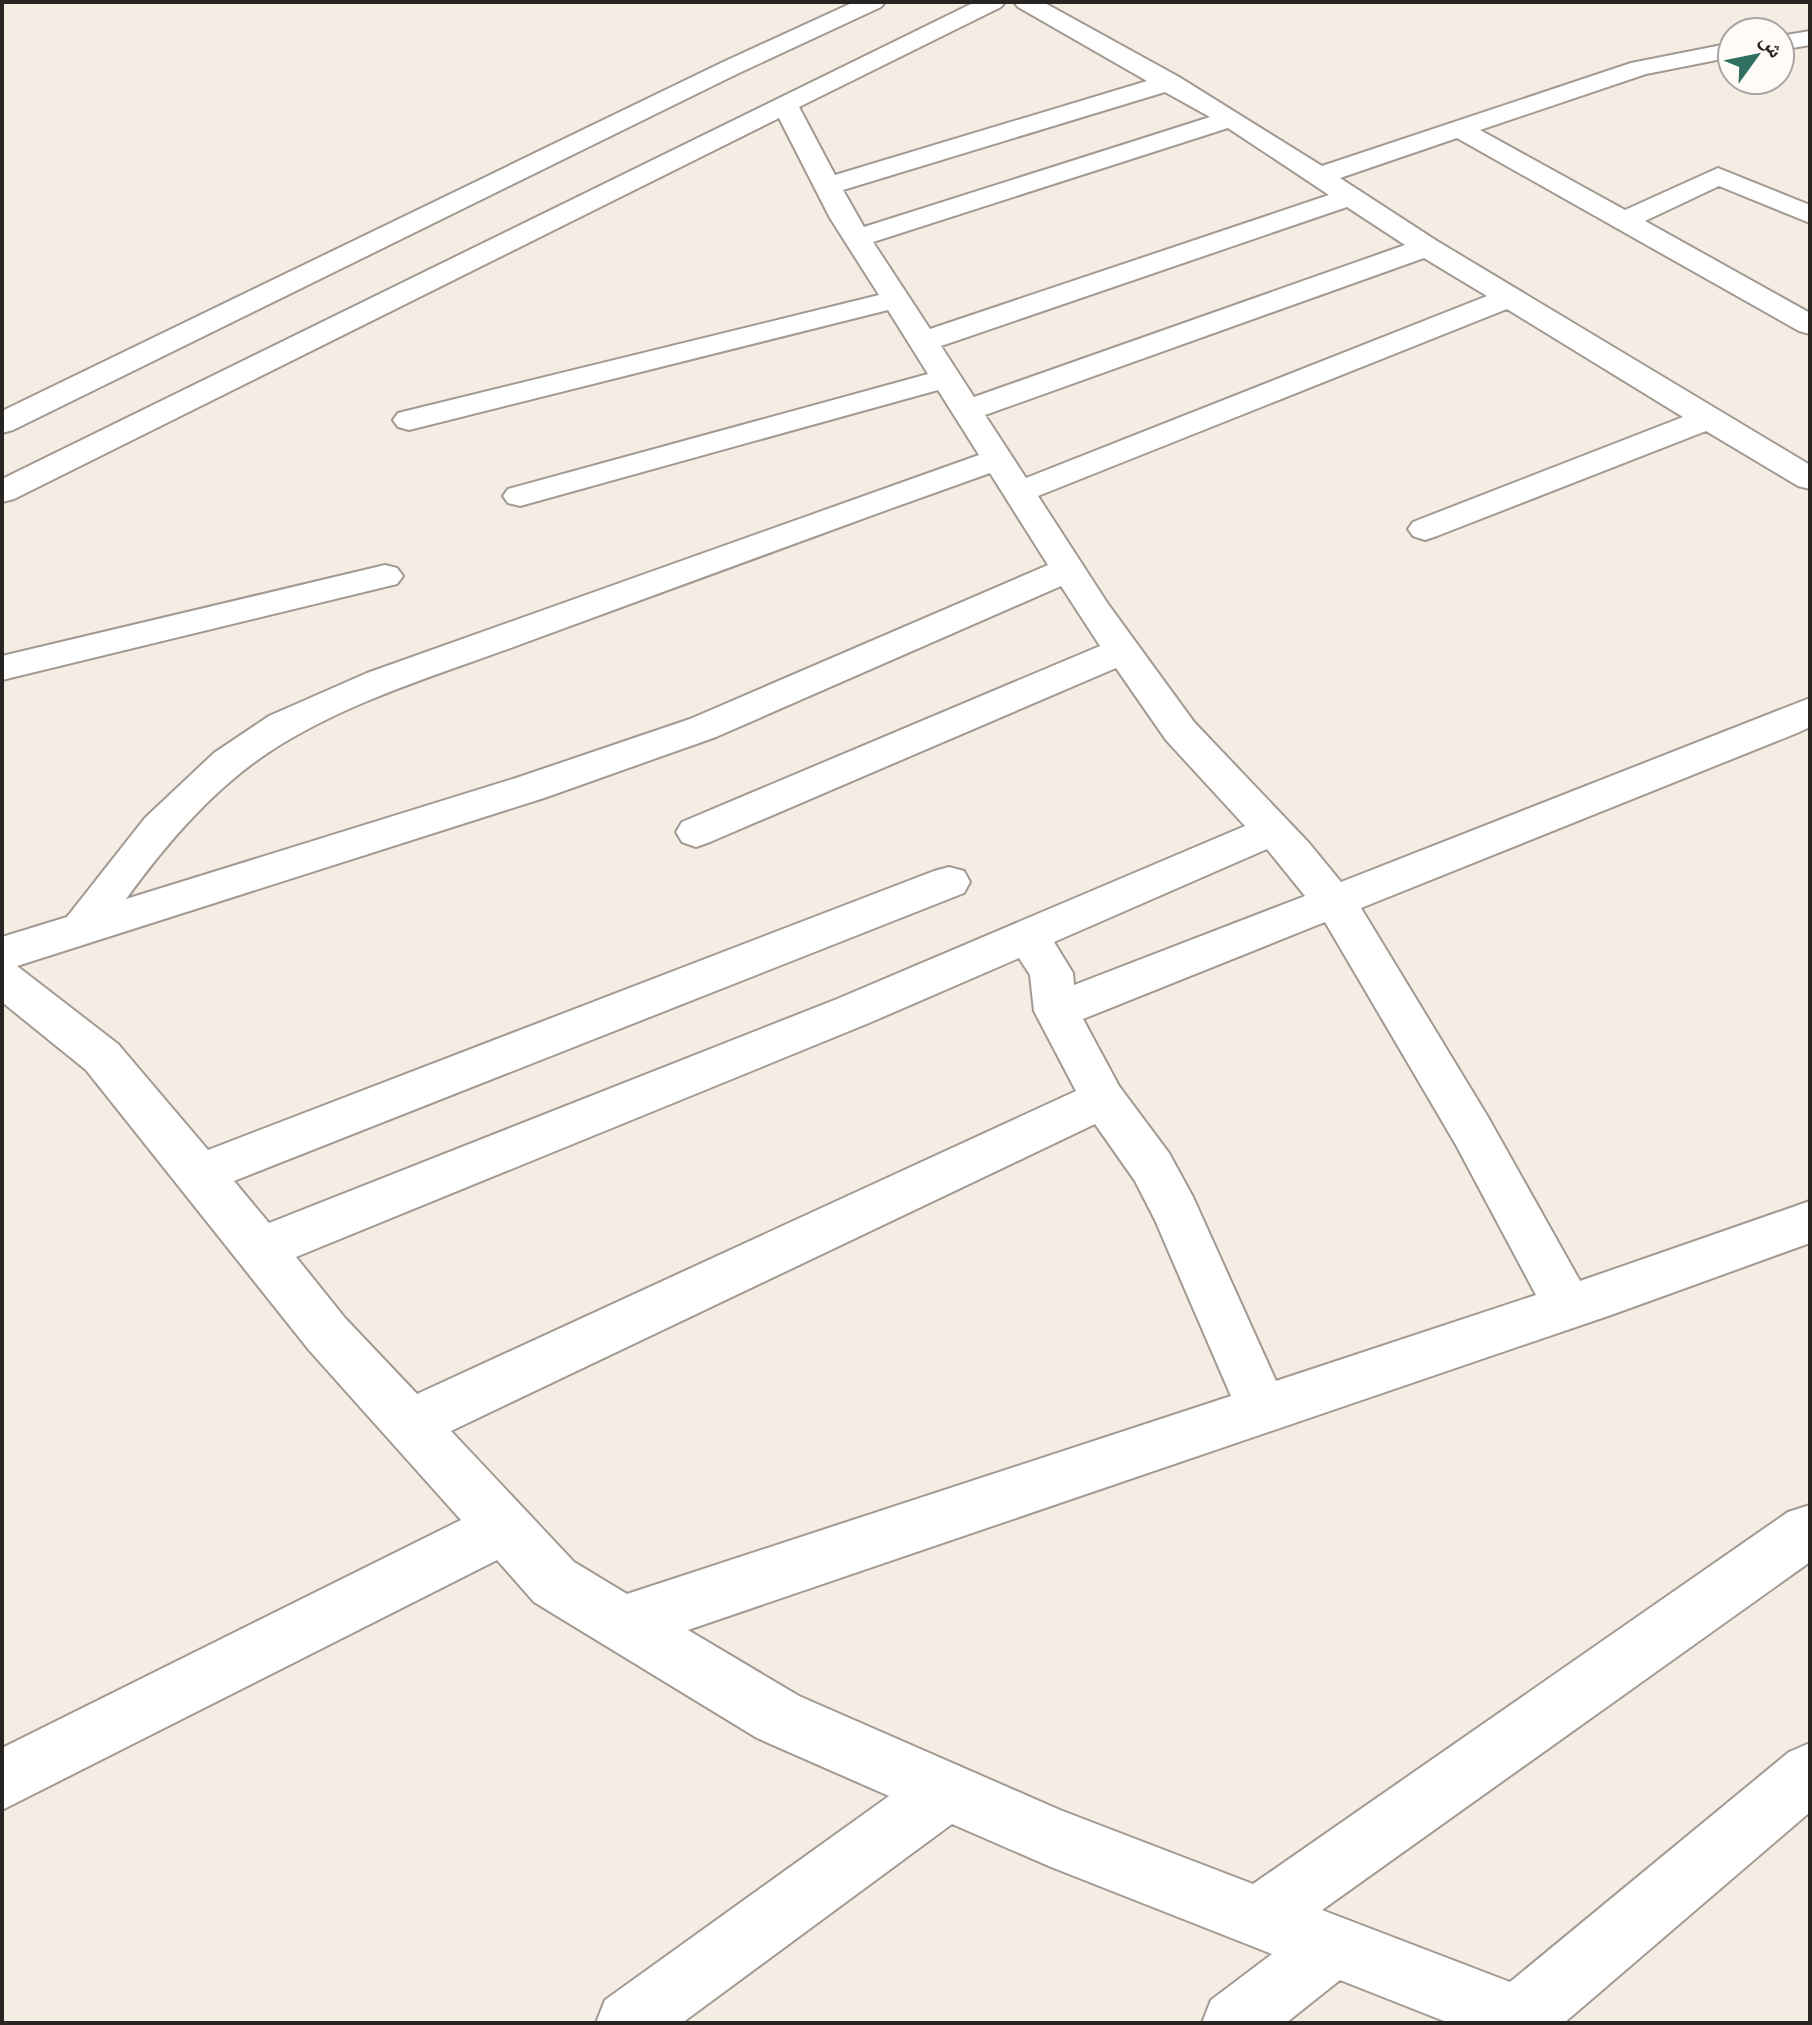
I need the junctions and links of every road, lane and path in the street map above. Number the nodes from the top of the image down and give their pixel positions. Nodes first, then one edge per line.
1 (873, 2) edge
2 (993, 2) edge
3 (1026, 2) edge
4 (1716, 53) edge
5 (1170, 82) junction
6 (785, 104) junction
7 (1231, 119) junction
8 (1459, 129) junction
9 (1319, 176) junction
10 (828, 186) junction
11 (1350, 197) junction
12 (1810, 215) edge
13 (1624, 221) junction
14 (857, 238) junction
15 (1427, 247) junction
16 (1510, 297) junction
17 (895, 300) junction
18 (1810, 325) edge
19 (922, 342) junction
20 (945, 379) junction
21 (965, 411) junction
22 (1708, 419) junction
23 (409, 420) dead end
24 (2, 423) edge
25 (996, 460) junction
26 (1810, 479) edge
27 (2, 492) edge
28 (1017, 493) junction
29 (520, 496) dead end
30 (1425, 529) dead end
31 (1067, 570) junction
32 (385, 576) dead end
33 (1122, 651) junction
34 (2, 668) edge
35 (1810, 711) edge
36 (1273, 830) junction
37 (696, 832) dead end
38 (949, 882) dead end
39 (1332, 900) junction
40 (82, 929) junction
41 (1028, 936) junction
42 (2, 954) edge
43 (2, 978) edge
44 (1056, 1011) junction
45 (1103, 1099) junction
46 (200, 1174) junction
47 (1810, 1222) edge
48 (260, 1249) junction
49 (1568, 1307) junction
50 (1263, 1409) junction
51 (409, 1424) junction
52 (505, 1527) junction
53 (1807, 1531) dead end
54 (623, 1624) junction
55 (1810, 1773) edge
56 (2, 1780) edge
57 (946, 1792) junction
58 (1259, 1917) junction
59 (1333, 1946) junction
60 (1525, 2020) edge
61 (628, 2023) edge
62 (1234, 2023) edge

1 - 24 street
2 - 6 street
3 - 5 street
4 - 8 street
5 - 7 street
5 - 10 street
6 - 10 street
6 - 27 street
7 - 9 street
7 - 14 street
8 - 9 street
8 - 13 street
9 - 11 street
10 - 14 street
11 - 15 street
11 - 19 street
12 - 13 street
13 - 18 street
14 - 17 street
15 - 16 street
15 - 21 street
16 - 22 street
16 - 28 street
17 - 19 street
17 - 23 street
19 - 20 street
20 - 21 street
20 - 29 street
21 - 25 street
22 - 26 street
22 - 30 street
25 - 28 street
25 - 40 street
28 - 31 street
31 - 33 street
31 - 40 street
32 - 34 street
33 - 36 street
33 - 37 street
35 - 39 street
36 - 39 street
36 - 41 street
38 - 46 street
39 - 44 street
39 - 49 street
40 - 42 street
41 - 44 street
41 - 48 street
43 - 46 street
44 - 45 street
45 - 50 street
45 - 51 street
46 - 48 street
47 - 49 street
48 - 51 street
49 - 50 street
50 - 54 street
51 - 52 street
52 - 54 street
52 - 56 street
53 - 58 street
54 - 57 street
55 - 60 street
57 - 58 street
57 - 61 street
58 - 59 street
59 - 60 street
59 - 62 street

